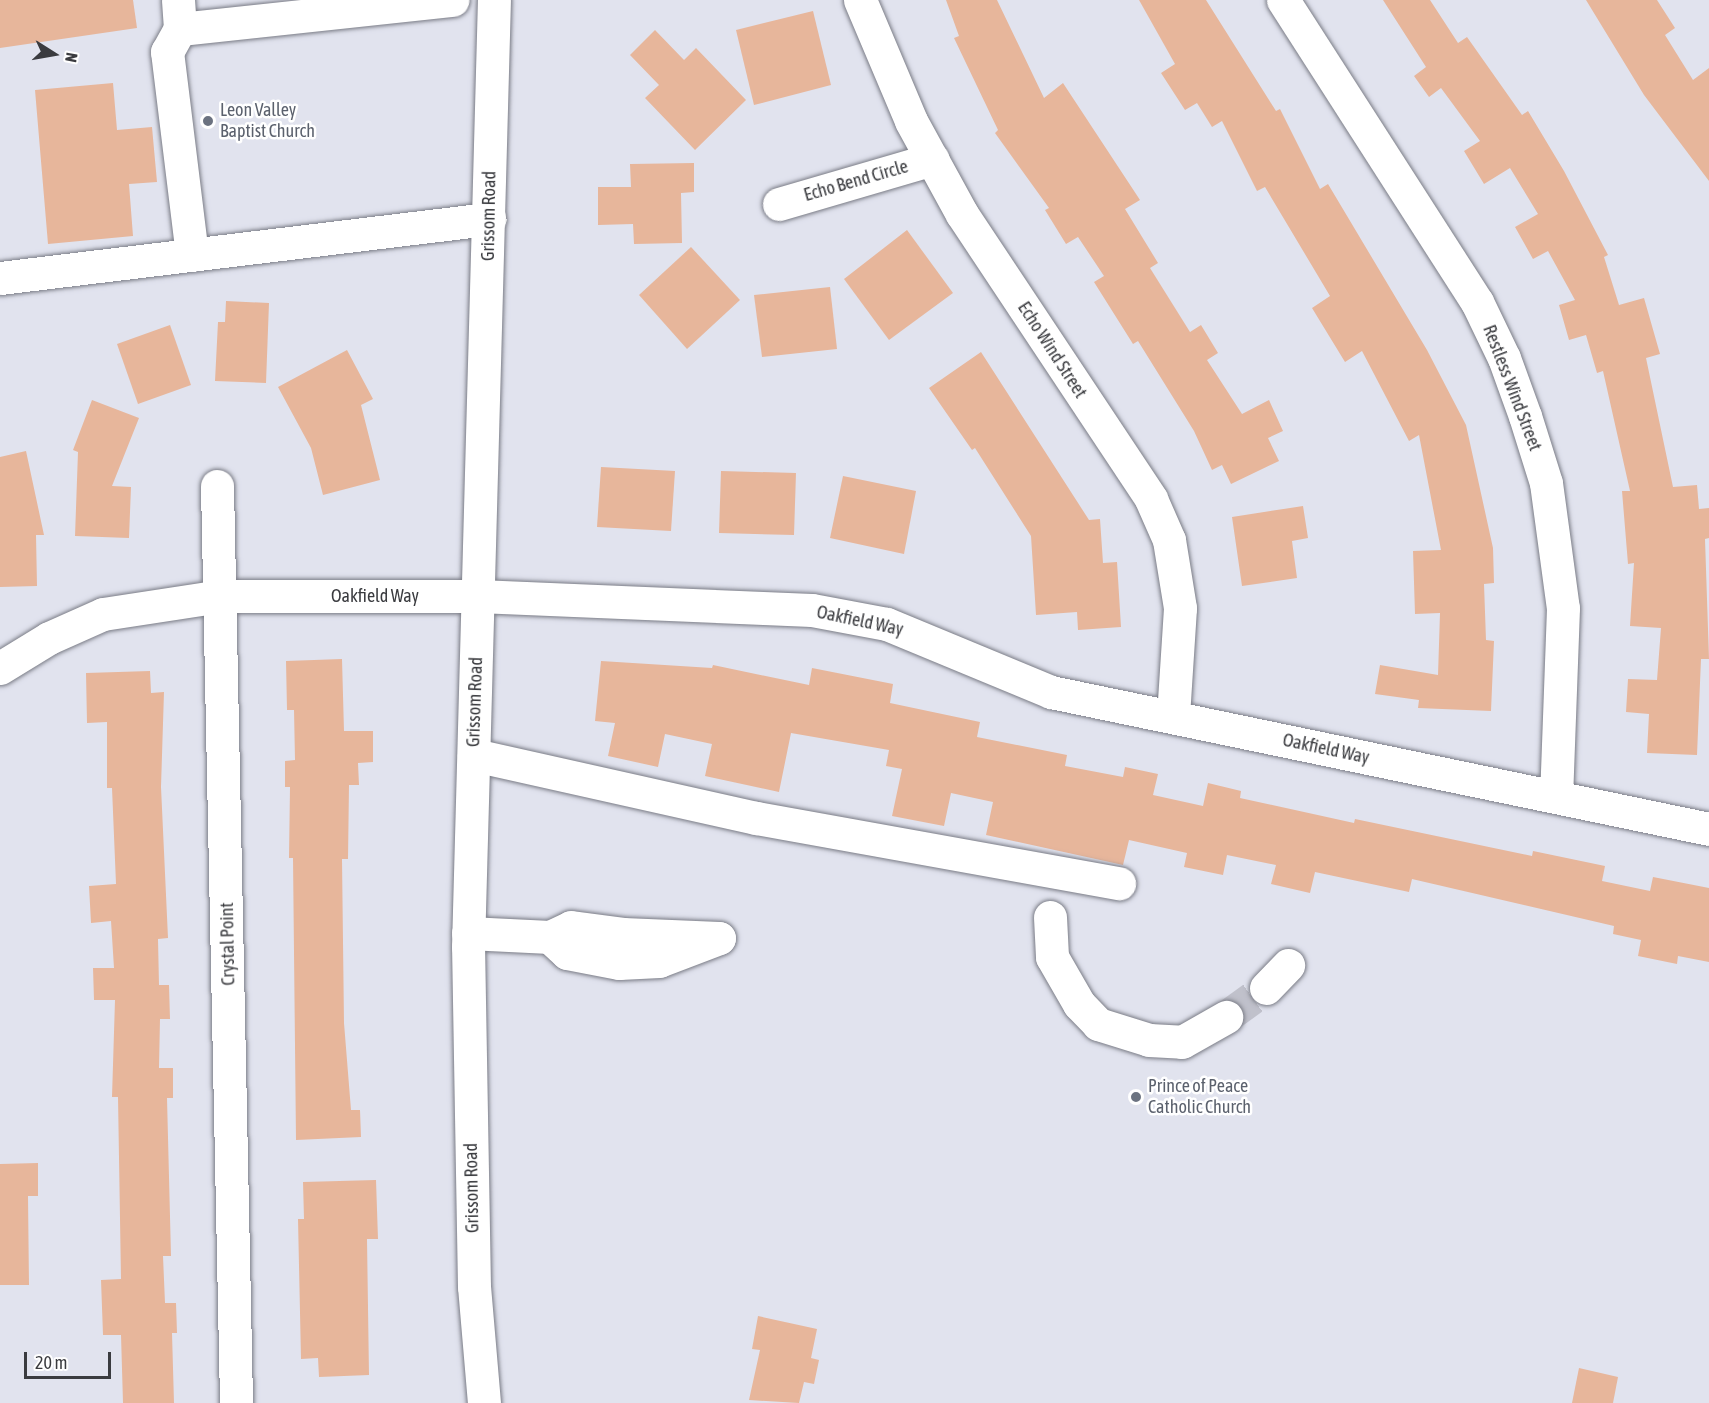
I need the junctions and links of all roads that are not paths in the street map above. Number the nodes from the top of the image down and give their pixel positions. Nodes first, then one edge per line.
1 (452, 0) edge
2 (494, 0) edge
3 (860, 0) edge
4 (1283, 0) edge
5 (350, 5) edge
6 (179, 14) edge
7 (933, 159) junction
8 (778, 204) dead end
9 (489, 219) junction
10 (192, 255) junction
11 (0, 278) edge
12 (217, 486) dead end
13 (221, 596) junction
14 (478, 596) junction
15 (0, 668) edge
16 (1173, 717) junction
17 (474, 755) junction
18 (1556, 797) junction
19 (1709, 829) edge
20 (1119, 883) dead end
21 (1050, 917) dead end
22 (468, 933) junction
23 (550, 937) dead end
24 (1226, 1017) tunnel mouth
25 (236, 1403) edge
26 (484, 1403) edge

1 - 5 street
2 - 9 street, Grissom Road
3 - 7 street, Echo Wind Street
4 - 18 street, Restless Wind Street
5 - 6 street
6 - 10 street
7 - 8 street, Echo Bend Circle
7 - 16 street, Echo Wind Street
9 - 10 street
9 - 14 street, Grissom Road
10 - 11 street
12 - 13 street, Crystal Point
13 - 14 street, Oakfield Way
13 - 15 street, Oakfield Way
13 - 25 street, Crystal Point
14 - 16 street, Oakfield Way
14 - 17 street, Grissom Road
16 - 18 street, Oakfield Way
17 - 20 street
17 - 22 street, Grissom Road
18 - 19 street, Oakfield Way
21 - 24 street
22 - 23 street
22 - 26 street, Grissom Road

